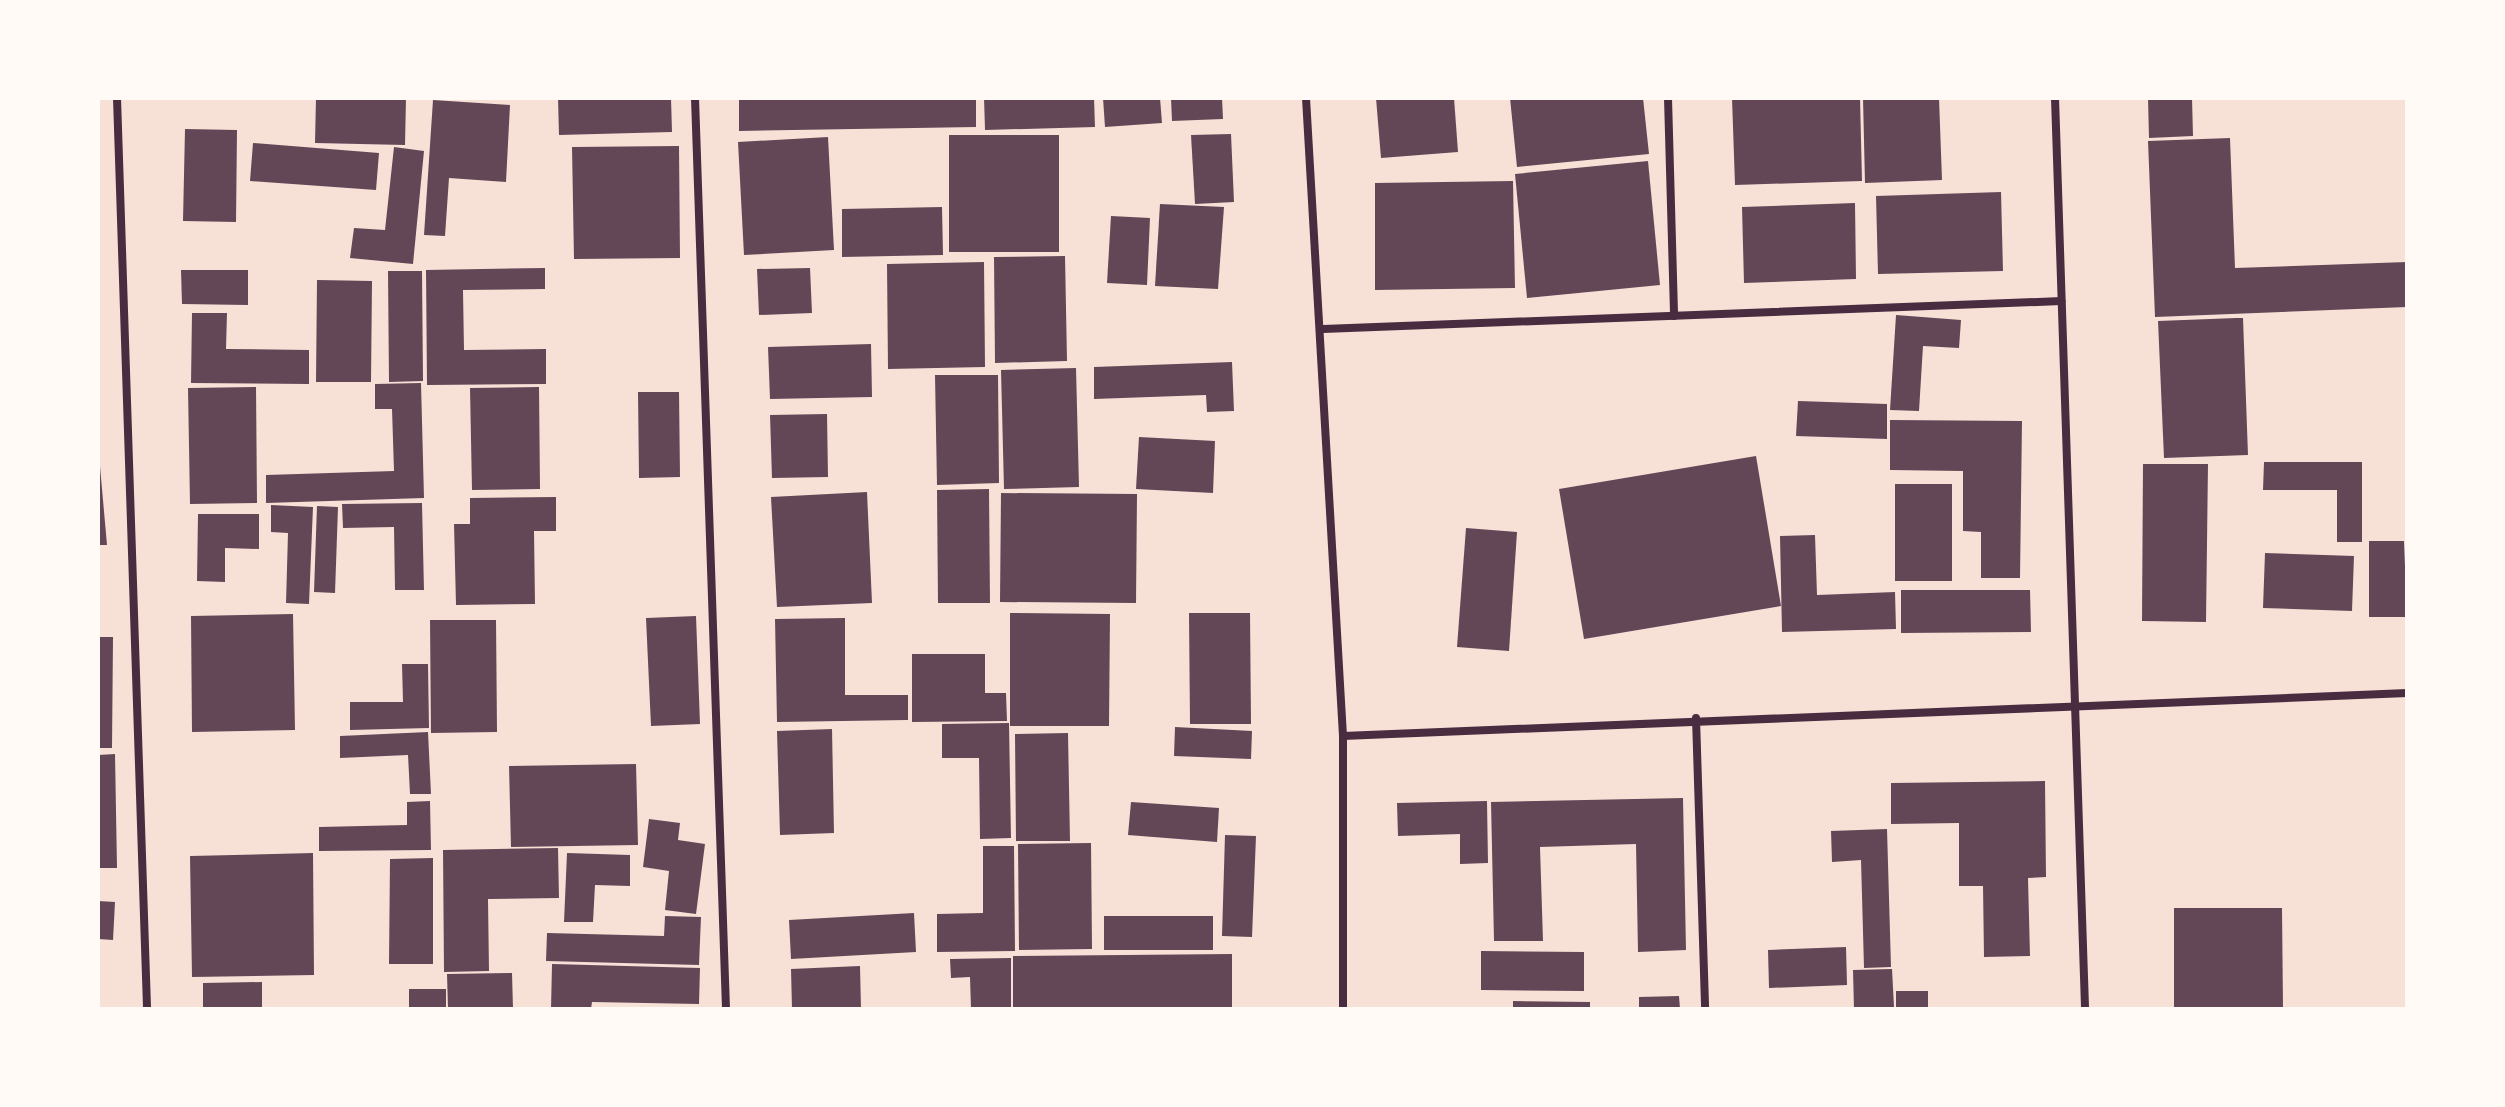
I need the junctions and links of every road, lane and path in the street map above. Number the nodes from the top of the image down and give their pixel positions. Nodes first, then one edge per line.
1 (117, 98) edge
2 (695, 98) edge
3 (1306, 98) edge
4 (1668, 98) edge
5 (2055, 98) edge
6 (2061, 301) junction
7 (1674, 316) junction
8 (1323, 329) junction
9 (2407, 693) edge
10 (2071, 705) junction
11 (1696, 718) junction
12 (1343, 736) junction
13 (147, 1009) edge
14 (726, 1009) edge
15 (1343, 1009) edge
16 (1705, 1009) edge
17 (2085, 1009) edge

1 - 13 street
2 - 14 street
3 - 8 street
4 - 7 street
5 - 6 street
6 - 7 street
6 - 10 street
7 - 8 street
8 - 12 street
9 - 10 street
10 - 11 street
10 - 17 street
11 - 12 street
11 - 16 street
12 - 15 street

